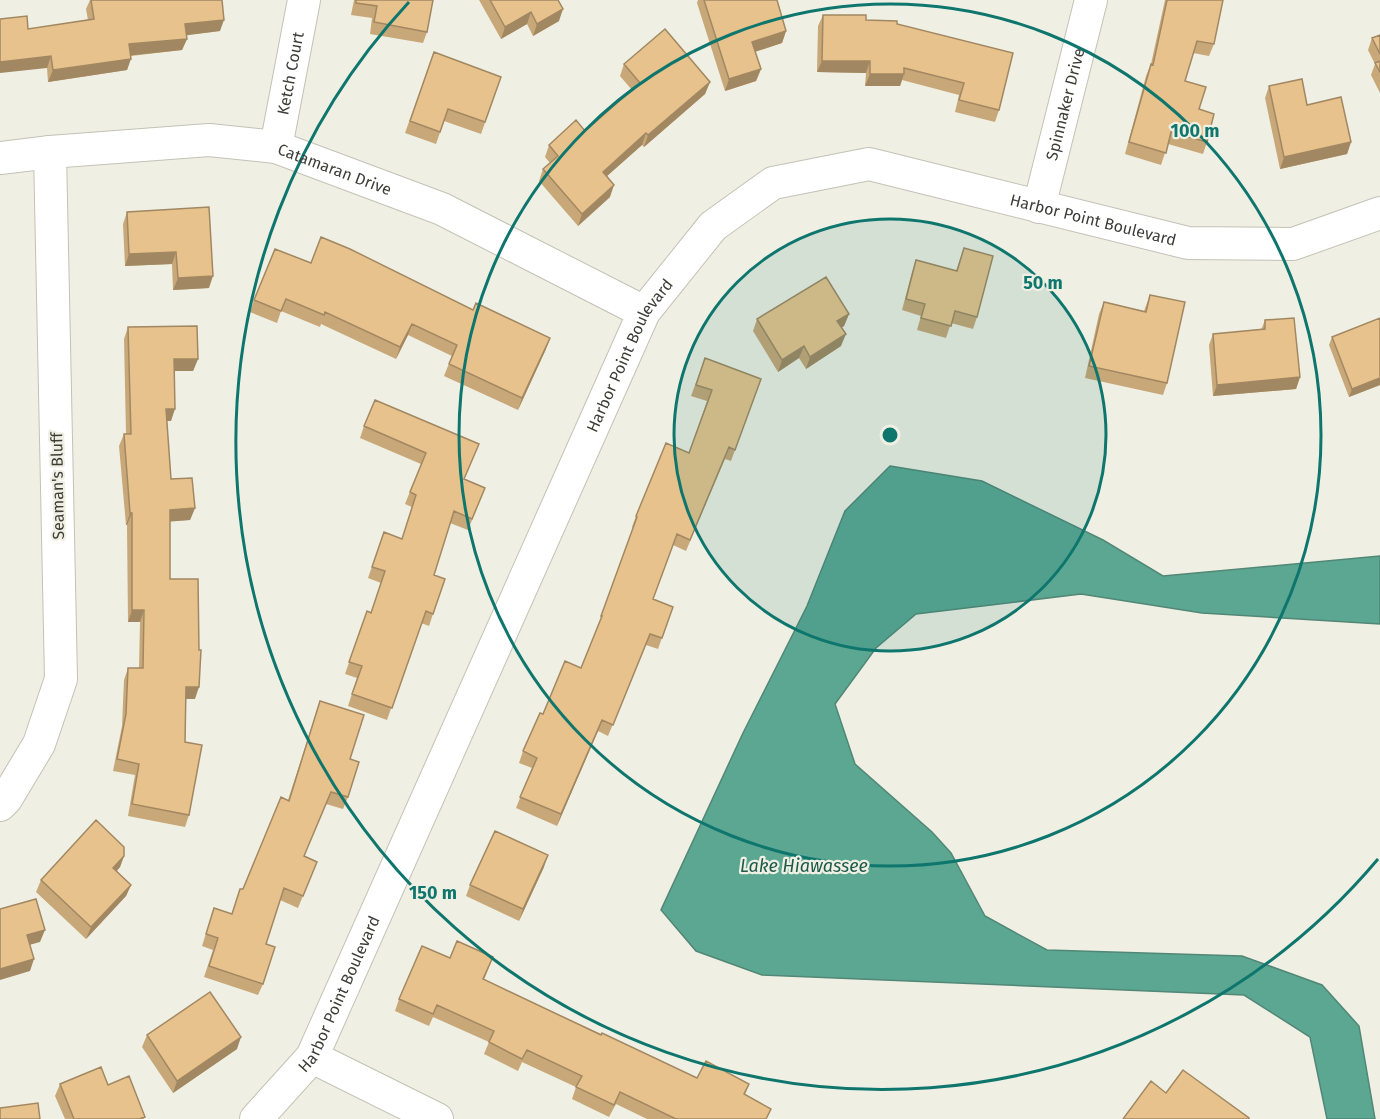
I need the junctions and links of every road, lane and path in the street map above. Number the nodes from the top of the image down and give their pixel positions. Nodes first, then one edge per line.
1 (304, 0) edge
2 (1091, 0) edge
3 (276, 147) junction
4 (50, 152) junction
5 (0, 158) edge
6 (1039, 207) junction
7 (1380, 213) edge
8 (644, 312) junction
9 (0, 805) edge
10 (312, 1056) junction
11 (256, 1119) edge
12 (437, 1119) edge

1 - 3 street, Ketch Court
2 - 6 street, Spinnaker Drive
3 - 4 street, Catamaran Drive
3 - 8 street, Catamaran Drive
4 - 5 street, Catamaran Drive
4 - 9 street, Seaman's Bluff
6 - 7 street, Harbor Point Boulevard
6 - 8 street, Harbor Point Boulevard
8 - 10 street, Harbor Point Boulevard
10 - 11 street, Harbor Point Boulevard
10 - 12 street

